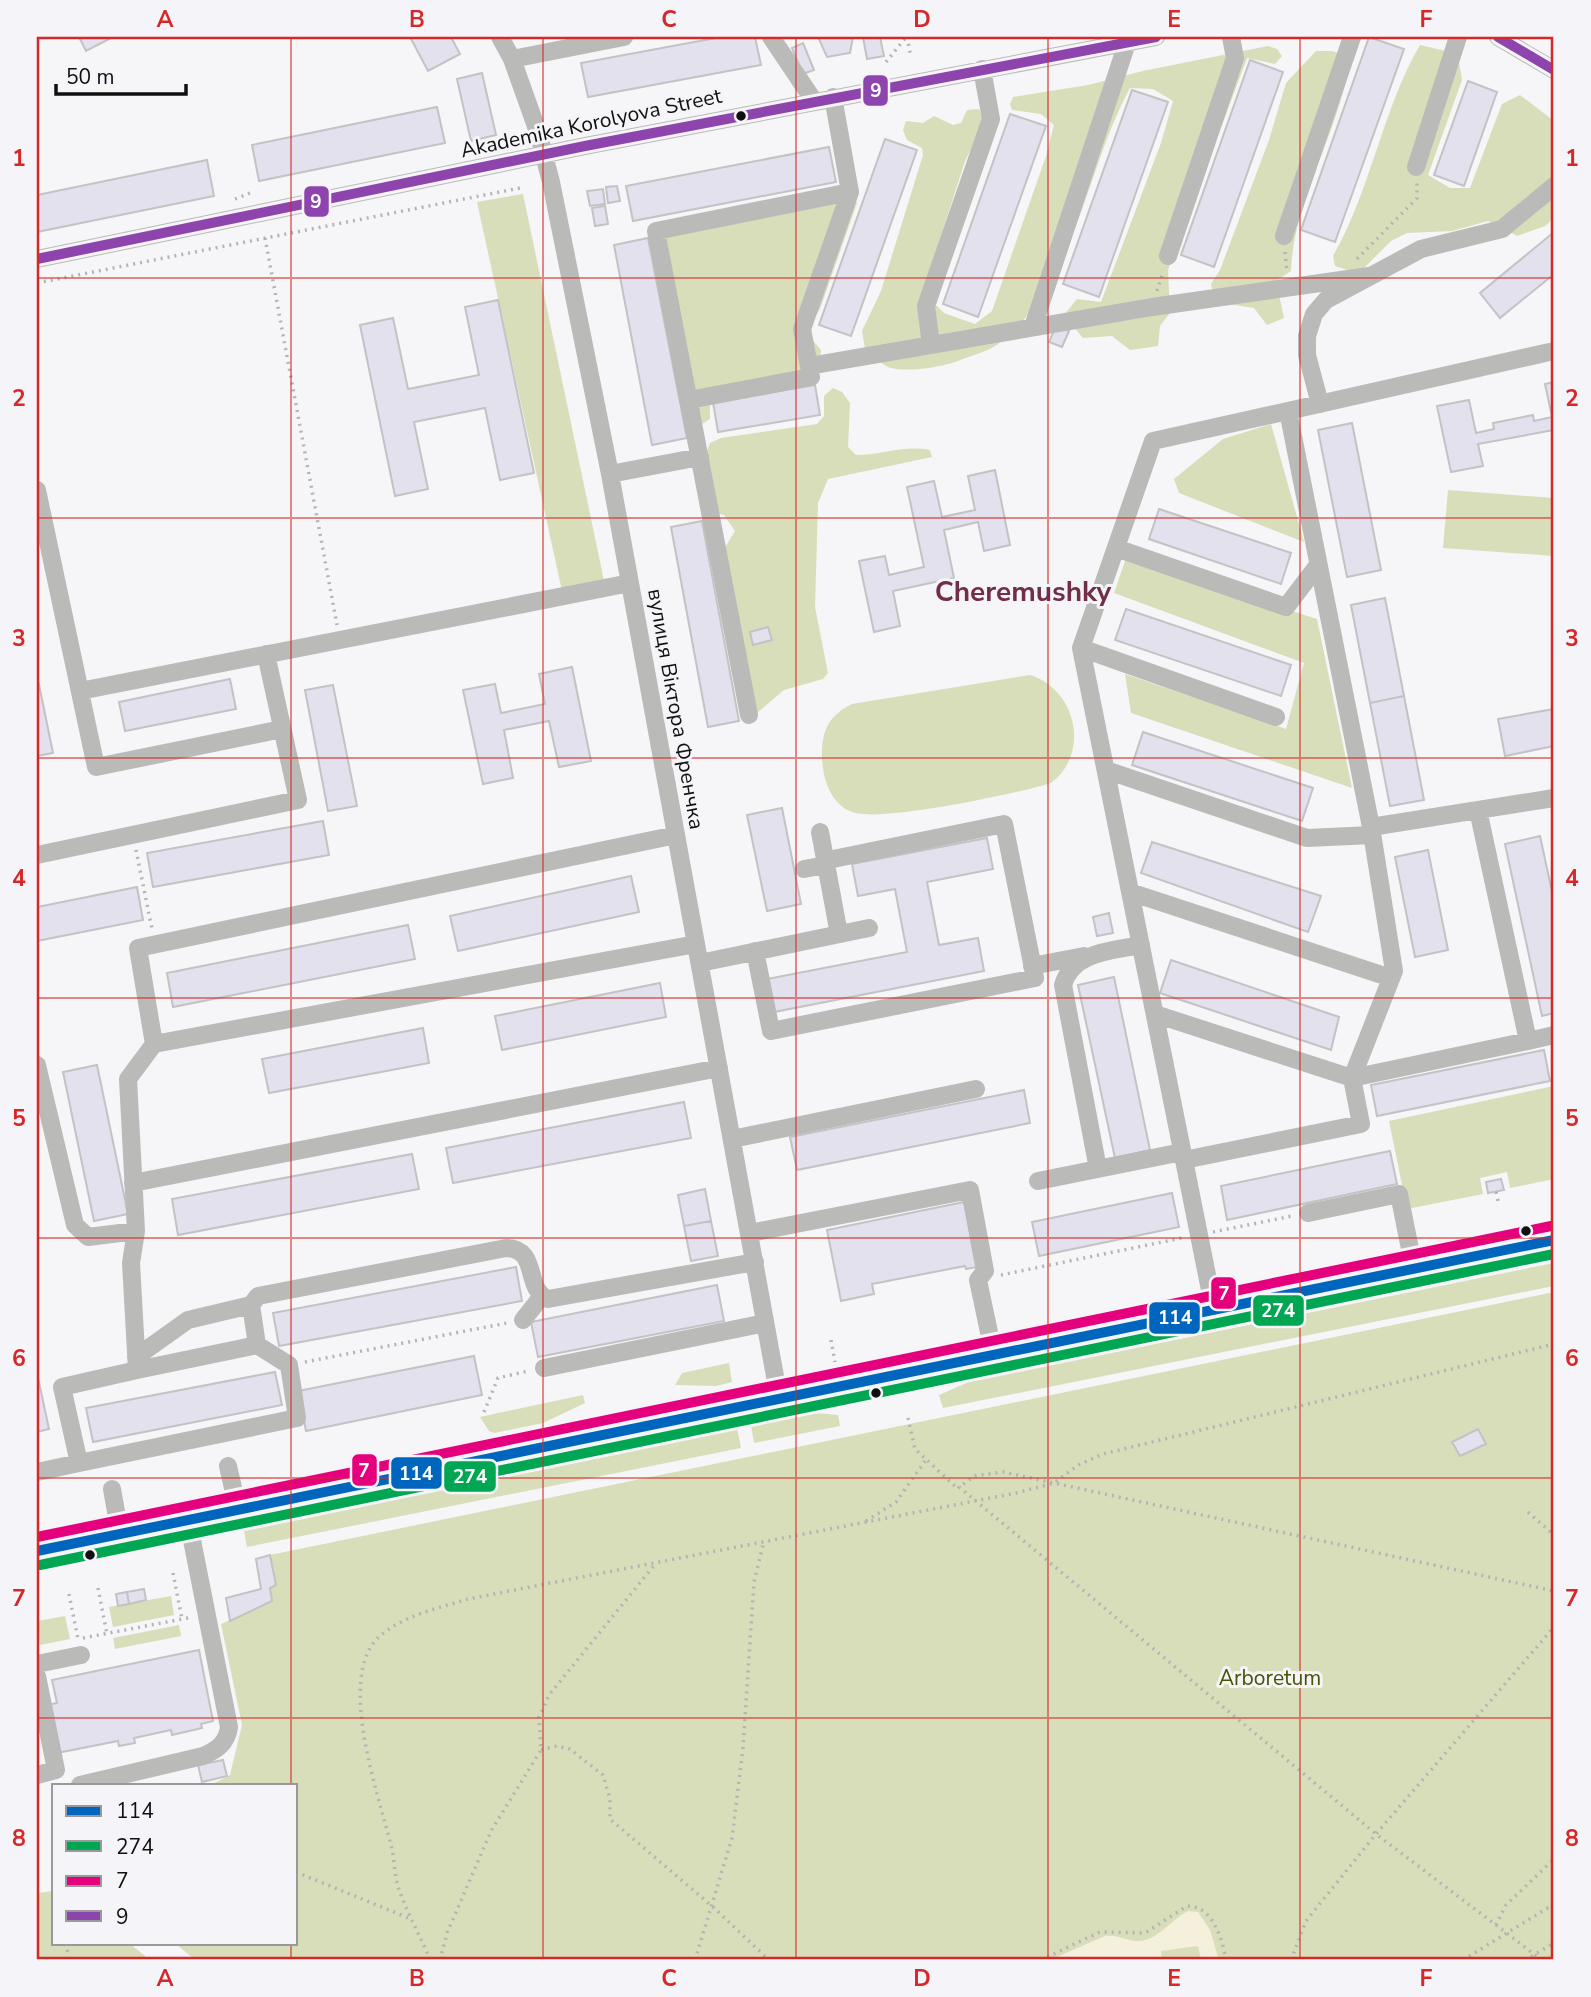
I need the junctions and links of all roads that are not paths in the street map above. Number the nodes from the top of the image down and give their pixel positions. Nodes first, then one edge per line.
1 (500, 37) edge
2 (624, 37) edge
3 (771, 37) edge
4 (1156, 37) edge
5 (1230, 37) edge
6 (1352, 37) edge
7 (1458, 37) edge
8 (1505, 38) edge
9 (1130, 39) edge
10 (512, 59) junction
11 (982, 69) junction
12 (1554, 70) edge
13 (833, 97) junction
14 (814, 101) junction
15 (544, 156) junction
16 (1416, 167) road end
17 (1554, 186) edge
18 (850, 191) junction
19 (1284, 236) road end
20 (1168, 256) road end
21 (37, 259) edge
22 (1369, 276) junction
23 (1033, 327) junction
24 (931, 345) junction
25 (1554, 351) edge
26 (809, 366) junction
27 (689, 400) junction
28 (1320, 404) junction
29 (1288, 411) junction
30 (699, 457) junction
31 (610, 474) junction
32 (37, 490) edge
33 (43, 546) edge
34 (1116, 548) junction
35 (1318, 565) junction
36 (630, 583) junction
37 (1082, 648) junction
38 (266, 654) junction
39 (79, 691) junction
40 (749, 715) dead end
41 (1276, 717) dead end
42 (282, 729) junction
43 (1106, 770) junction
44 (1554, 799) edge
45 (1478, 810) junction
46 (1372, 831) junction
47 (820, 832) dead end
48 (676, 835) junction
49 (37, 855) edge
50 (826, 865) junction
51 (804, 869) dead end
52 (1130, 892) junction
53 (869, 928) dead end
54 (839, 934) junction
55 (696, 944) junction
56 (1141, 945) junction
57 (755, 951) junction
58 (1091, 955) junction
59 (700, 963) junction
60 (1032, 966) junction
61 (1391, 978) junction
62 (1154, 1014) junction
63 (1554, 1035) edge
64 (1528, 1041) junction
65 (154, 1044) junction
66 (37, 1065) edge
67 (719, 1068) junction
68 (1352, 1078) junction
69 (976, 1089) dead end
70 (732, 1139) junction
71 (1183, 1156) junction
72 (1098, 1169) junction
73 (1038, 1181) dead end
74 (133, 1184) junction
75 (1308, 1213) road end
76 (136, 1231) junction
77 (750, 1233) junction
78 (1554, 1240) edge
79 (755, 1262) junction
80 (1414, 1269) junction
81 (542, 1297) junction
82 (251, 1305) junction
83 (1214, 1310) junction
84 (523, 1320) road end
85 (765, 1323) junction
86 (257, 1345) junction
87 (994, 1356) junction
88 (136, 1364) junction
89 (544, 1368) road end
90 (779, 1398) junction
91 (79, 1463) junction
92 (228, 1466) dead end
93 (37, 1472) edge
94 (112, 1489) dead end
95 (238, 1510) junction
96 (188, 1520) junction
97 (120, 1534) junction
98 (37, 1551) edge
99 (79, 1647) road end
100 (37, 1664) edge
101 (37, 1676) edge
102 (37, 1775) edge
103 (58, 1778) edge
104 (84, 1784) edge

1 - 10 street, вулиця Віктора Френчка
2 - 10 street
3 - 14 street
4 - 9 street, Akademika Korolyova Street
5 - 20 street
6 - 19 street
7 - 16 street
8 - 12 street
9 - 11 street, Akademika Korolyova Street
9 - 23 street
10 - 15 street, вулиця Віктора Френчка
11 - 13 street, Akademika Korolyova Street
11 - 24 street
13 - 14 street, Akademika Korolyova Street
13 - 18 street
14 - 15 street, Akademika Korolyova Street
15 - 21 street, Akademika Korolyova Street
15 - 31 street, вулиця Віктора Френчка
17 - 22 street
18 - 26 street
18 - 27 street
22 - 23 street
22 - 28 street
23 - 24 street
24 - 26 street
25 - 28 street
26 - 27 street
27 - 30 street
28 - 29 street
29 - 34 street
29 - 35 street
30 - 31 street
30 - 40 street
31 - 36 street, вулиця Віктора Френчка
32 - 33 street
33 - 39 street
34 - 35 street
34 - 37 street
35 - 46 street
36 - 38 street
36 - 48 street, вулиця Віктора Френчка
37 - 41 street
37 - 43 street
38 - 39 street
38 - 42 street
39 - 42 street
42 - 49 street
43 - 46 street
43 - 52 street
44 - 45 street
45 - 46 street
45 - 64 street
46 - 61 street
47 - 50 street
48 - 55 street, вулиця Віктора Френчка
48 - 65 street
50 - 51 street
50 - 54 street
50 - 60 street
52 - 56 street
52 - 61 street
53 - 54 street
54 - 57 street
55 - 59 street, вулиця Віктора Френчка
55 - 65 street
56 - 58 street
56 - 62 street
57 - 59 street
57 - 60 street
58 - 60 street
58 - 72 street
59 - 67 street, вулиця Віктора Френчка
61 - 68 street
62 - 68 street
62 - 71 street
63 - 64 street
64 - 68 street
65 - 74 street
66 - 76 street
67 - 70 street, вулиця Віктора Френчка
67 - 74 street
68 - 71 street
69 - 70 street
70 - 77 street, вулиця Віктора Френчка
71 - 72 street
71 - 83 street
72 - 73 street
74 - 76 street
75 - 80 street
76 - 88 street
77 - 79 street, вулиця Віктора Френчка
77 - 87 street
78 - 80 main road
79 - 81 street
79 - 85 street, вулиця Віктора Френчка
80 - 83 main road
81 - 82 street
81 - 84 street
82 - 86 street
82 - 88 street
83 - 87 main road
85 - 89 street
85 - 90 street, вулиця Віктора Френчка
86 - 88 street
86 - 91 street
87 - 90 main road
88 - 91 street
90 - 95 main road
91 - 93 street
92 - 95 street
94 - 97 street
95 - 96 main road
96 - 97 main road
96 - 104 street
97 - 98 main road
99 - 100 street
101 - 103 street
102 - 103 street

